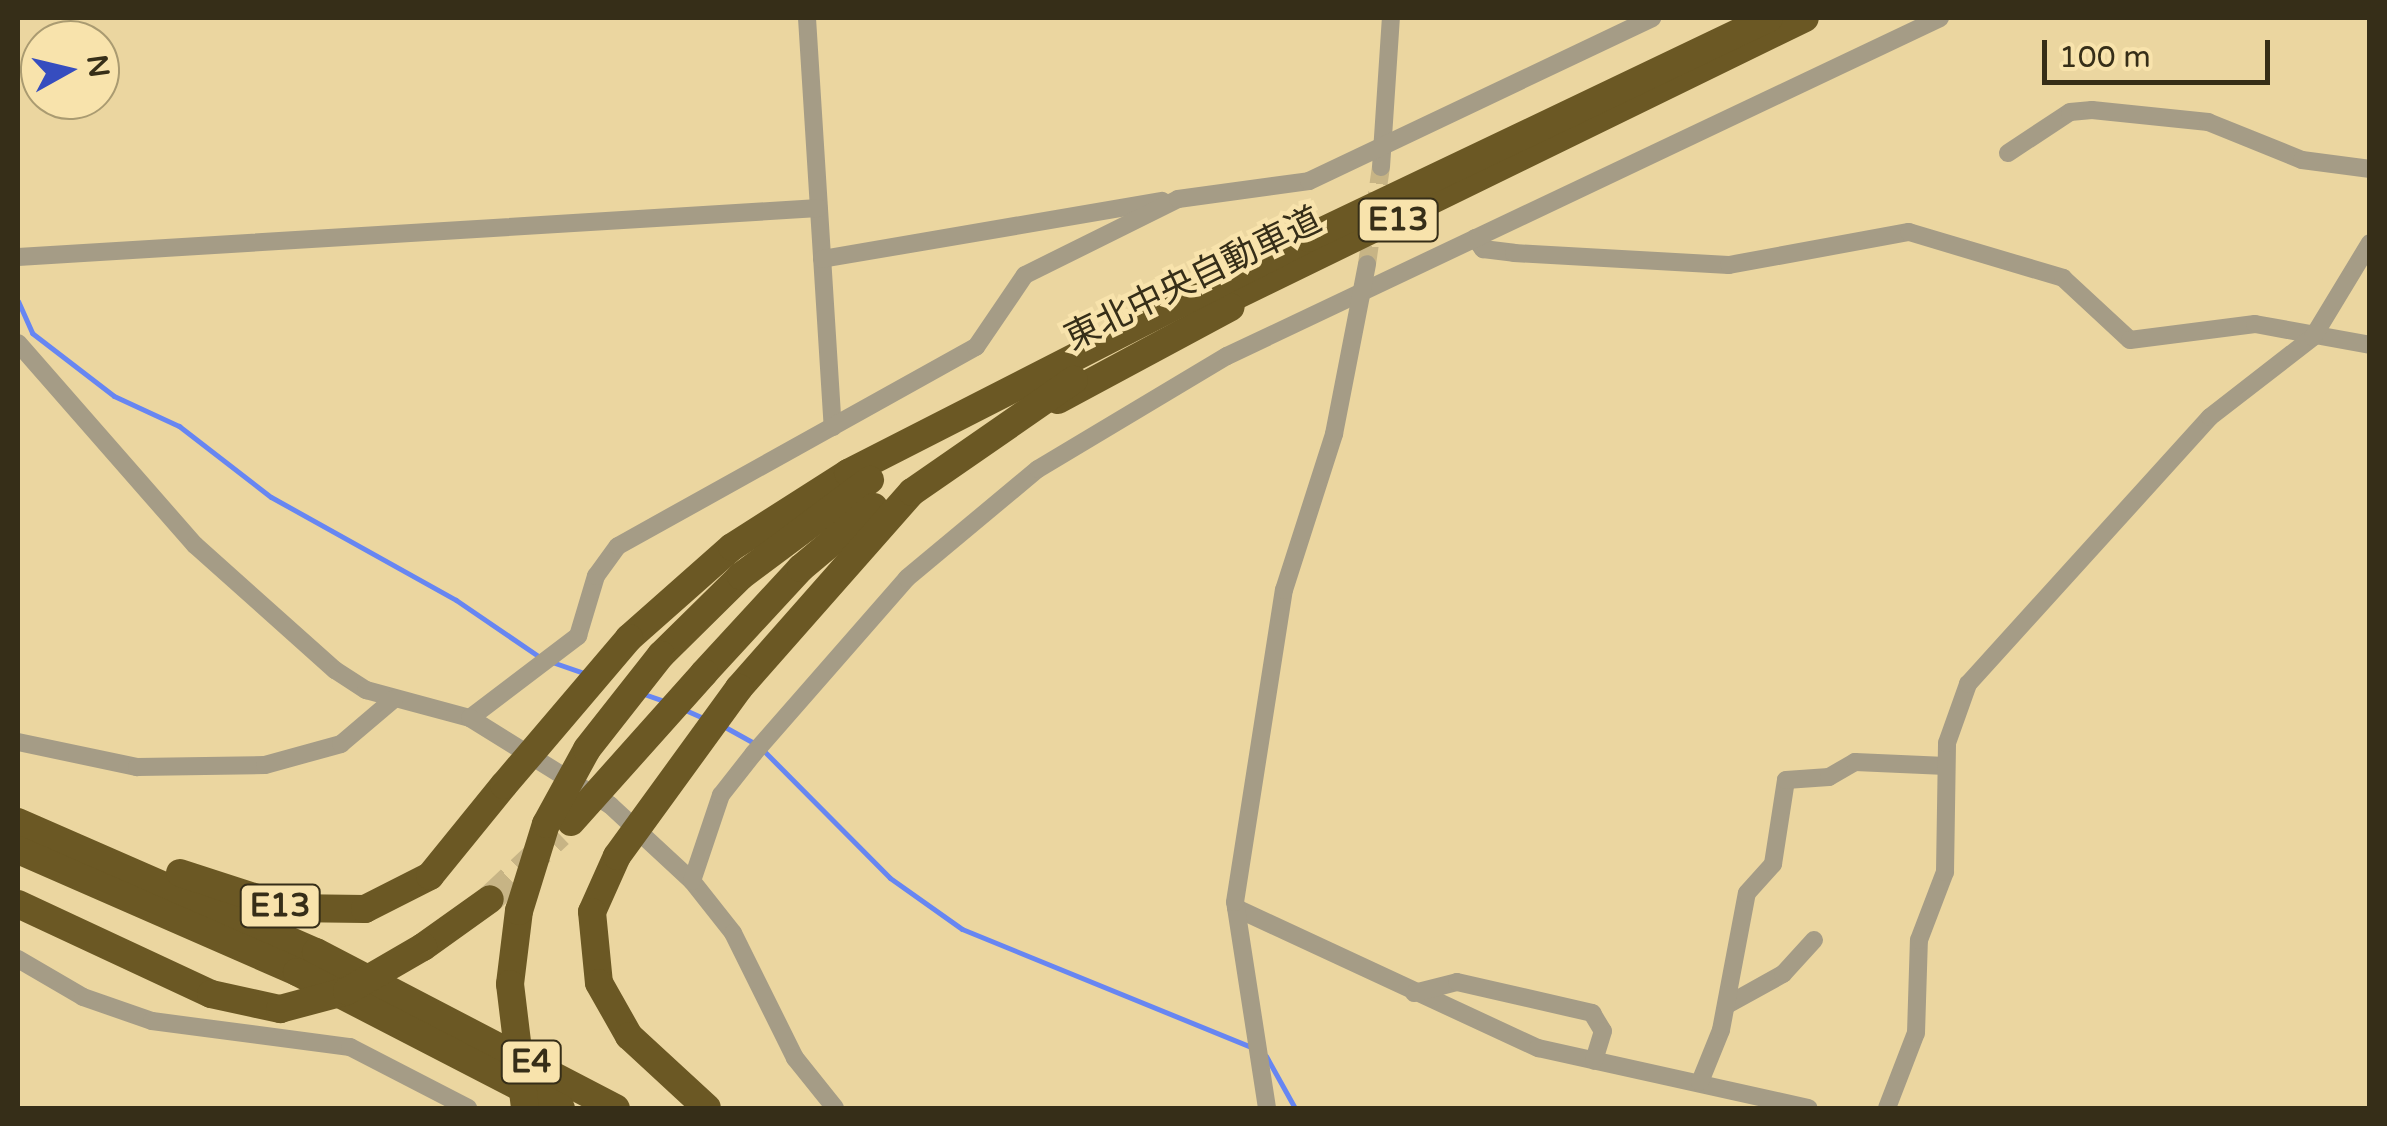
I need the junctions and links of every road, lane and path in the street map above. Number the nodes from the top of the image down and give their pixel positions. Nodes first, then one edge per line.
1 (807, 18) edge
2 (1391, 18) edge
3 (1652, 18) edge
4 (1769, 18) edge
5 (1804, 18) edge
6 (1940, 18) edge
7 (1907, 25) edge
8 (1382, 147) junction
9 (2008, 154) dead end
10 (1381, 167) tunnel mouth
11 (2370, 169) edge
12 (1178, 199) junction
13 (819, 208) junction
14 (1475, 238) junction
15 (2370, 243) edge
16 (18, 258) edge
17 (822, 259) junction
18 (1367, 264) tunnel mouth
19 (1264, 273) junction
20 (1363, 290) junction
21 (2313, 337) junction
22 (18, 342) edge
23 (2370, 345) edge
24 (989, 418) junction
25 (833, 426) junction
26 (394, 699) junction
27 (470, 718) junction
28 (18, 742) edge
29 (1946, 766) junction
30 (18, 820) edge
31 (559, 827) junction
32 (18, 850) edge
33 (692, 881) junction
34 (490, 899) tunnel mouth
35 (18, 904) edge
36 (1236, 908) junction
37 (1814, 940) dead end
38 (18, 959) edge
39 (1414, 993) junction
40 (1727, 1005) junction
41 (1594, 1062) junction
42 (1700, 1082) junction
43 (468, 1108) edge
44 (525, 1108) edge
45 (561, 1108) edge
46 (616, 1108) edge
47 (706, 1108) edge
48 (835, 1108) edge
49 (1267, 1108) edge
50 (1808, 1108) edge
51 (1887, 1108) edge

1 - 13 street
2 - 8 street
3 - 8 street
4 - 19 highway, 東北中央自動車道 / E13
5 - 19 highway, 東北中央自動車道 / E13
6 - 7 street
7 - 14 street
8 - 10 street
8 - 12 street
9 - 11 street
12 - 17 street
12 - 25 street
13 - 16 street
13 - 17 street
14 - 20 street
14 - 21 street
15 - 21 street
17 - 25 street
18 - 20 street
19 - 24 highway, 東北中央自動車道 / E13
20 - 33 street
20 - 36 street
21 - 23 street
21 - 29 street
22 - 26 street
24 - 30 highway, E13, bridge
24 - 31 highway, E13, bridge
24 - 31 highway, E13, bridge
24 - 47 highway, E13, bridge
25 - 27 street
26 - 27 street
26 - 28 street
27 - 33 street
29 - 40 street
29 - 51 street
30 - 46 highway, E4
31 - 44 highway, E13, bridge
32 - 45 highway, E4
33 - 48 street
34 - 35 highway, bridge
36 - 39 street
36 - 49 street
37 - 40 street
38 - 43 street
39 - 41 street
39 - 41 street
40 - 42 street
41 - 42 street
42 - 50 street

